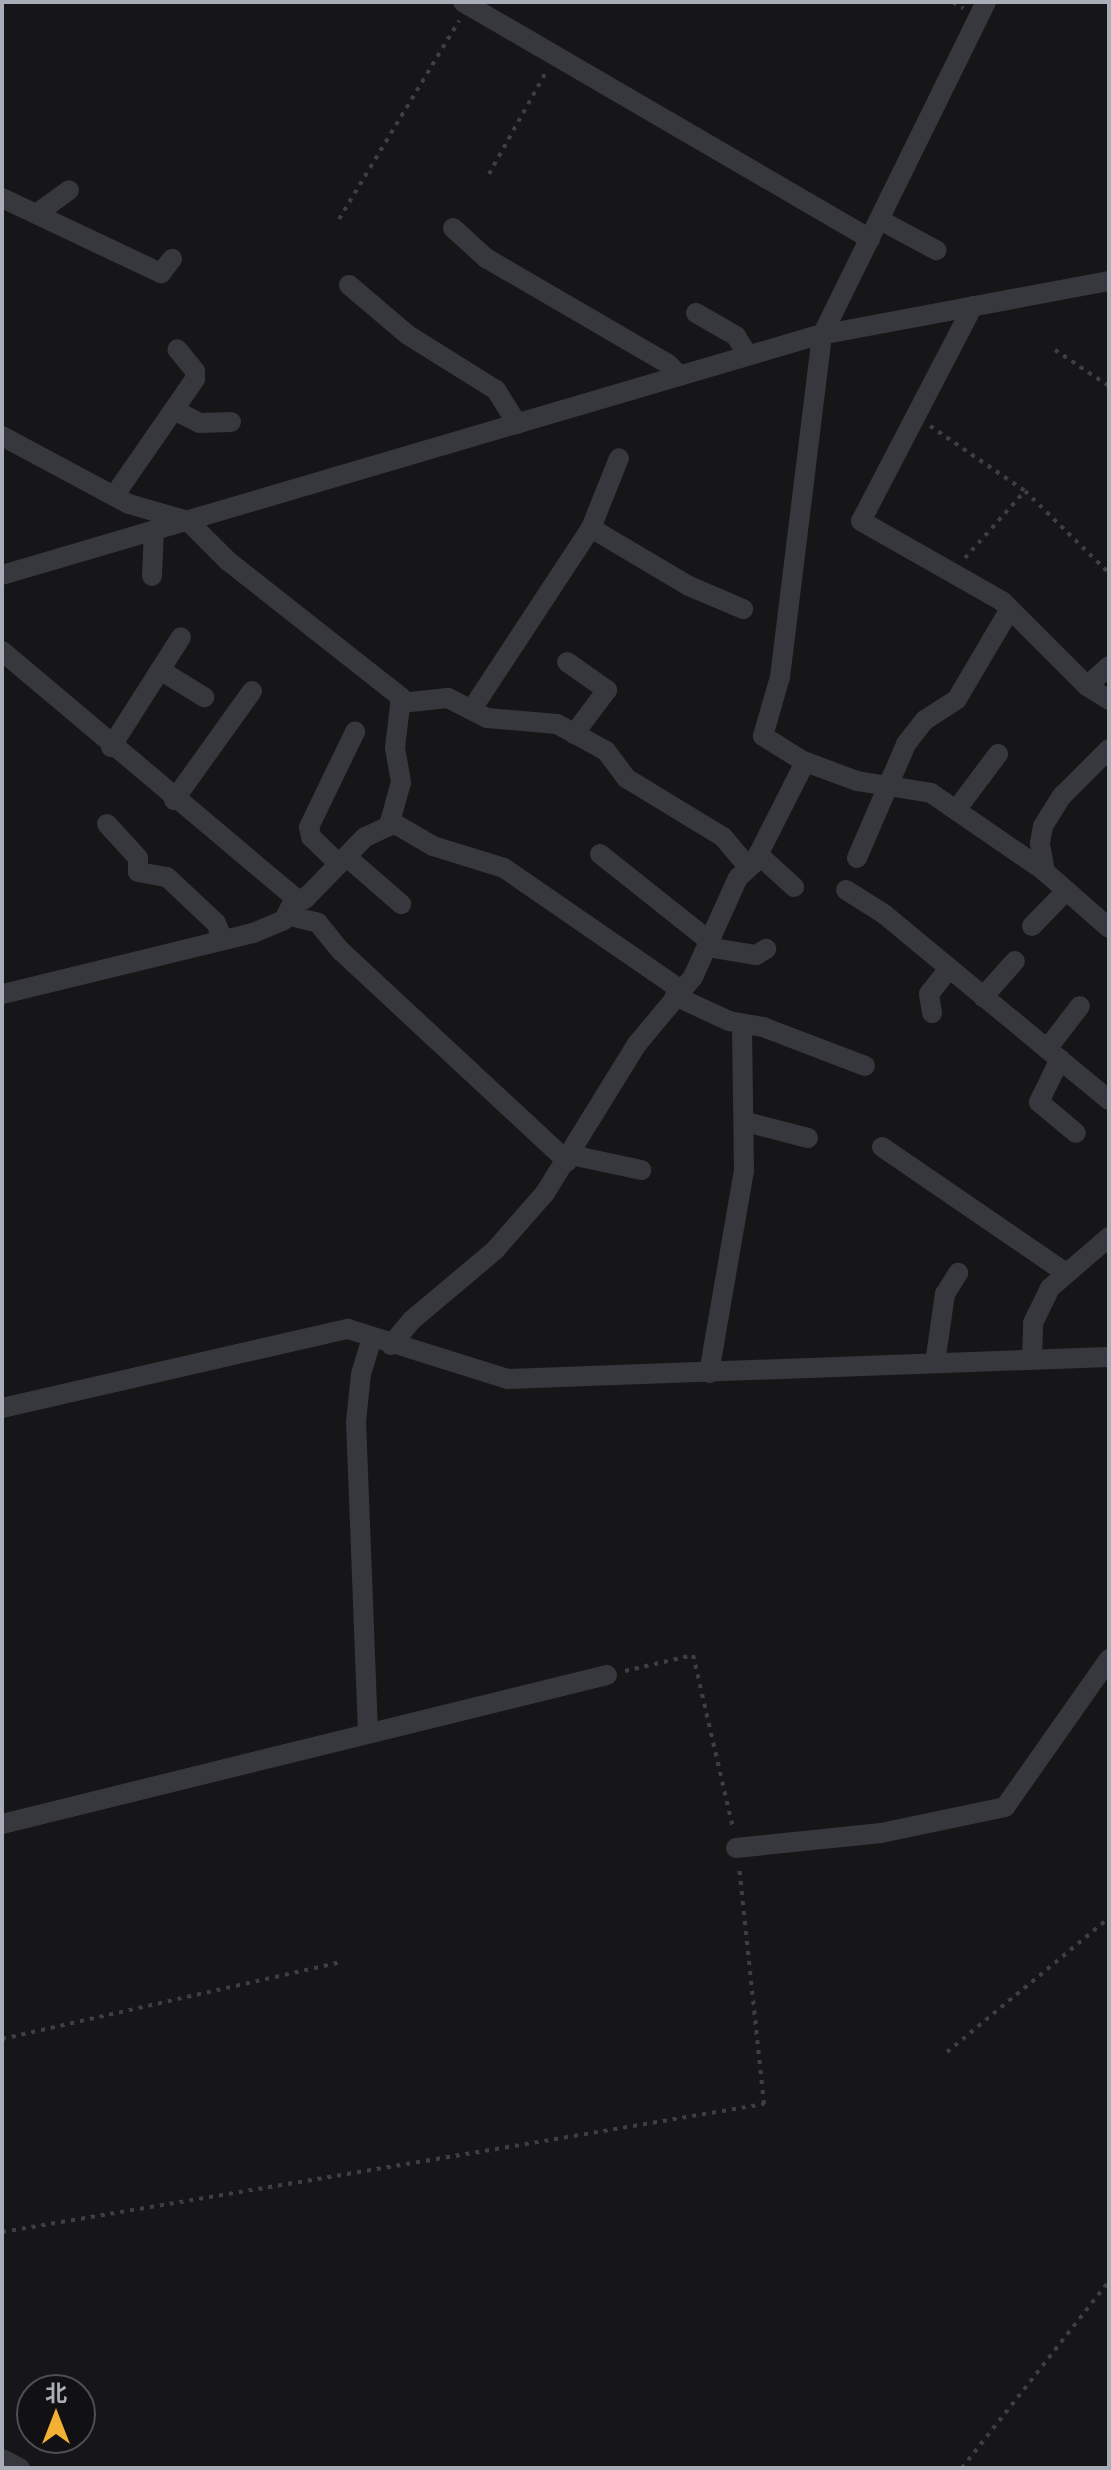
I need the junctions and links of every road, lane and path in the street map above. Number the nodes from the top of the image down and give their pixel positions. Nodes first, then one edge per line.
1 (986, 2) edge
2 (466, 4) edge
3 (555, 56) junction
4 (489, 174) dead end
5 (69, 190) dead end
6 (2, 198) edge
7 (39, 212) junction
8 (339, 219) dead end
9 (880, 220) junction
10 (453, 228) dead end
11 (870, 239) junction
12 (936, 250) dead end
13 (172, 259) dead end
14 (1109, 281) edge
15 (349, 285) dead end
16 (973, 306) junction
17 (696, 313) dead end
18 (822, 335) junction
19 (177, 349) dead end
20 (1055, 350) dead end
21 (748, 356) junction
22 (680, 376) junction
23 (1109, 386) edge
24 (174, 410) junction
25 (918, 418) junction
26 (231, 422) dead end
27 (517, 424) junction
28 (2, 436) edge
29 (619, 458) dead end
30 (1025, 491) junction
31 (114, 496) junction
32 (188, 521) junction
33 (591, 528) junction
34 (154, 531) junction
35 (955, 573) junction
36 (1109, 573) edge
37 (2, 575) edge
38 (152, 576) dead end
39 (743, 609) dead end
40 (1010, 609) junction
41 (181, 637) dead end
42 (2, 651) edge
43 (567, 662) dead end
44 (1109, 666) edge
45 (160, 670) junction
46 (1087, 686) junction
47 (252, 691) dead end
48 (204, 697) dead end
49 (1109, 700) edge
50 (401, 703) junction
51 (472, 709) junction
52 (355, 732) dead end
53 (574, 734) junction
54 (111, 747) junction
55 (998, 754) dead end
56 (805, 762) junction
57 (1104, 764) edge
58 (888, 789) junction
59 (174, 800) junction
60 (956, 810) junction
61 (390, 821) junction
62 (107, 824) dead end
63 (600, 854) dead end
64 (857, 858) dead end
65 (343, 861) junction
66 (754, 861) junction
67 (1045, 872) junction
68 (794, 887) dead end
69 (846, 890) dead end
70 (1066, 891) junction
71 (401, 904) dead end
72 (291, 906) junction
73 (1032, 926) dead end
74 (1109, 928) edge
75 (222, 938) junction
76 (707, 943) junction
77 (766, 949) dead end
78 (1015, 961) dead end
79 (948, 970) junction
80 (678, 993) junction
81 (2, 994) edge
82 (983, 997) junction
83 (1080, 1006) dead end
84 (932, 1013) dead end
85 (742, 1024) junction
86 (1054, 1054) junction
87 (865, 1066) dead end
88 (1109, 1100) edge
89 (746, 1122) junction
90 (1076, 1133) dead end
91 (808, 1138) dead end
92 (882, 1147) dead end
93 (569, 1158) junction
94 (641, 1170) dead end
95 (1109, 1237) edge
96 (958, 1273) dead end
97 (1066, 1273) junction
98 (382, 1342) junction
99 (1032, 1357) junction
100 (1109, 1357) edge
101 (935, 1363) junction
102 (709, 1373) junction
103 (2, 1408) edge
104 (1109, 1659) edge
105 (607, 1675) dead end
106 (368, 1733) junction
107 (2, 1824) edge
108 (736, 1848) dead end
109 (1109, 1918) edge
110 (342, 1962) dead end
111 (2, 2039) edge
112 (947, 2052) dead end
113 (764, 2104) dead end
114 (2, 2232) edge
115 (1109, 2281) edge
116 (2, 2459) edge
117 (20, 2468) edge
118 (962, 2468) edge

1 - 9 street
2 - 3 street
2 - 8 path
3 - 4 path
3 - 11 street
5 - 7 street
6 - 7 street
7 - 13 street
9 - 11 street
9 - 12 street
10 - 22 street
11 - 18 street
14 - 16 street
15 - 27 street
16 - 18 street
16 - 25 street
17 - 21 street
18 - 21 street
18 - 56 street
19 - 24 street
20 - 23 path
21 - 22 street
22 - 27 street
24 - 26 street
24 - 31 street
25 - 30 path
25 - 35 street
27 - 32 street
28 - 31 street
29 - 33 street
30 - 35 path
30 - 36 path
31 - 32 street
32 - 34 street
32 - 50 street
33 - 39 street
33 - 51 street
34 - 37 street
34 - 38 street
35 - 40 street
40 - 46 street
40 - 58 street
41 - 45 street
42 - 54 street
43 - 53 street
44 - 46 street
45 - 48 street
45 - 54 street
46 - 49 street
47 - 59 street
50 - 51 street
50 - 61 street
51 - 53 street
52 - 65 street
53 - 66 street
54 - 59 street
55 - 60 street
56 - 58 street
56 - 66 street
57 - 67 street
58 - 60 street
58 - 64 street
59 - 72 street
60 - 67 street
61 - 65 street
61 - 80 street
62 - 75 street
63 - 76 street
65 - 71 street
65 - 72 street
66 - 68 street
66 - 76 street
67 - 70 street
69 - 79 street
70 - 73 street
70 - 74 street
72 - 75 street
72 - 93 street
75 - 81 street
76 - 77 street
76 - 80 street
78 - 82 street
79 - 82 street
79 - 84 street
80 - 85 street
80 - 93 street
82 - 86 street
83 - 86 street
85 - 87 street
85 - 89 street
86 - 88 street
86 - 90 street
89 - 91 street
89 - 102 street
92 - 97 street
93 - 94 street
93 - 98 street
95 - 97 street
96 - 101 street
97 - 99 street
98 - 102 street
98 - 103 street
98 - 106 street
99 - 100 street
99 - 101 street
101 - 102 street
104 - 108 street
105 - 106 street
106 - 107 street
109 - 112 path
110 - 111 path
113 - 114 path
115 - 118 path
116 - 117 street

